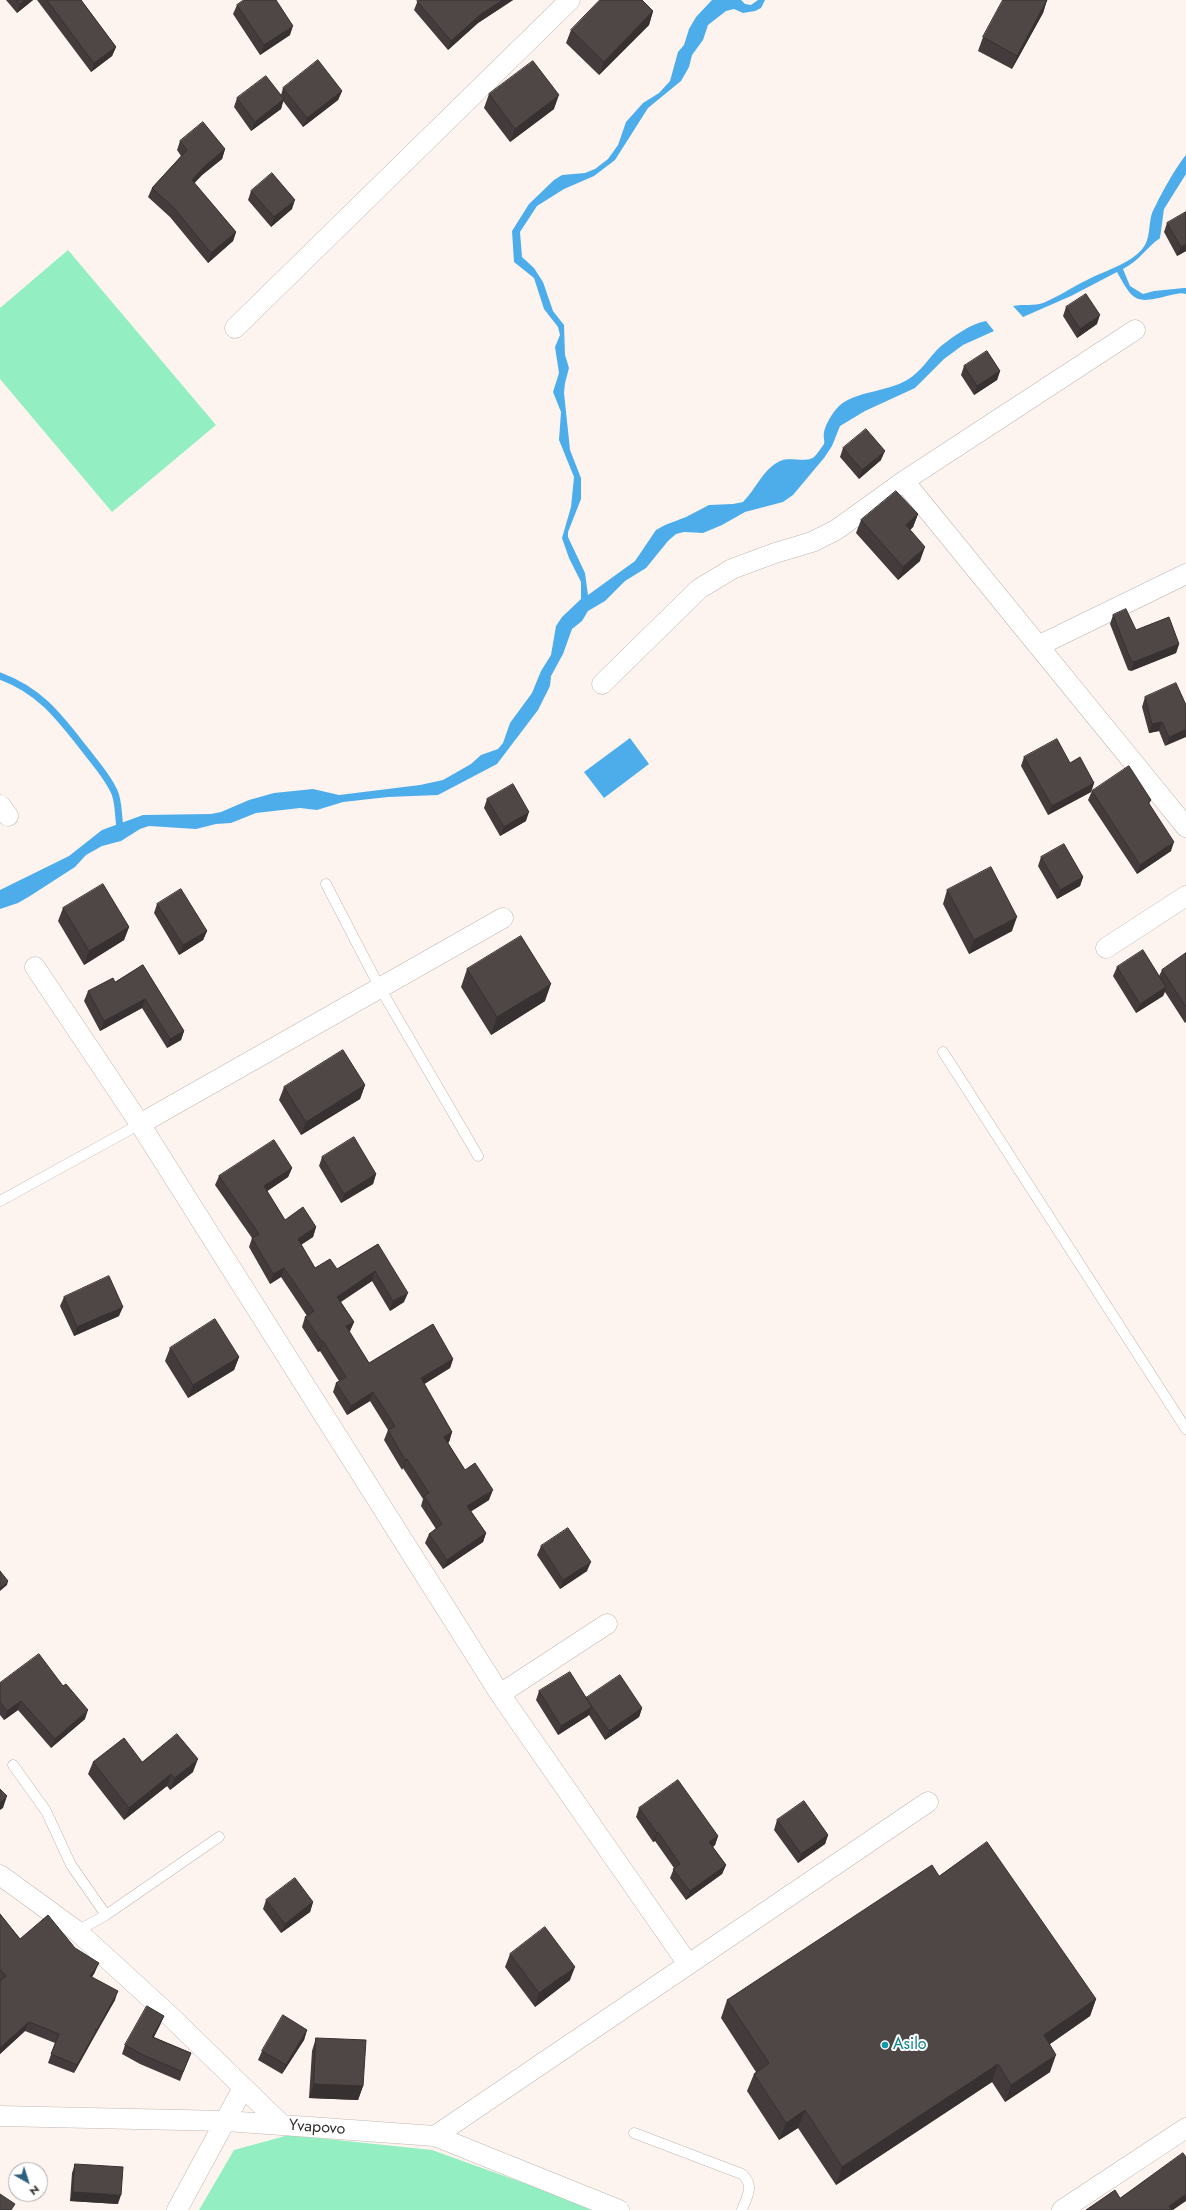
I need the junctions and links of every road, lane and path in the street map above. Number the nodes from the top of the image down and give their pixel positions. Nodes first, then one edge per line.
1 (570, 0) edge
2 (236, 328) dead end
3 (1135, 330) dead end
4 (904, 481) junction
5 (1186, 574) edge
6 (1038, 646) junction
7 (602, 684) dead end
8 (1186, 827) edge
9 (326, 884) dead end
10 (1186, 896) edge
11 (503, 918) dead end
12 (1106, 948) dead end
13 (35, 966) dead end
14 (380, 988) junction
15 (943, 1052) dead end
16 (140, 1124) junction
17 (478, 1156) dead end
18 (0, 1201) edge
19 (1186, 1429) edge
20 (606, 1624) dead end
21 (500, 1694) junction
22 (13, 1765) dead end
23 (928, 1802) dead end
24 (219, 1837) dead end
25 (0, 1876) edge
26 (106, 1915) junction
27 (77, 1931) junction
28 (688, 1964) junction
29 (243, 2088) junction
30 (0, 2116) edge
31 (226, 2121) junction
32 (282, 2125) junction
33 (1186, 2128) edge
34 (634, 2133) dead end
35 (434, 2136) junction
36 (178, 2210) edge
37 (619, 2210) edge
38 (742, 2210) edge
39 (1062, 2210) edge

1 - 2 street
3 - 4 street
4 - 6 street
4 - 7 street
5 - 6 street
6 - 8 street
9 - 14 lane
10 - 12 street
11 - 14 street
13 - 16 street
14 - 16 street
14 - 17 lane
15 - 19 lane
16 - 18 lane
16 - 21 street
20 - 21 street
21 - 28 street
22 - 26 lane
23 - 28 street
24 - 26 lane
25 - 27 street
26 - 27 lane
27 - 29 street
28 - 35 street
29 - 31 street
29 - 32 street
30 - 31 street, Yvapovo
31 - 32 street, Yvapovo
31 - 36 street
32 - 35 street, Yvapovo
33 - 39 street
34 - 38 lane
35 - 37 street, Yvapovo

